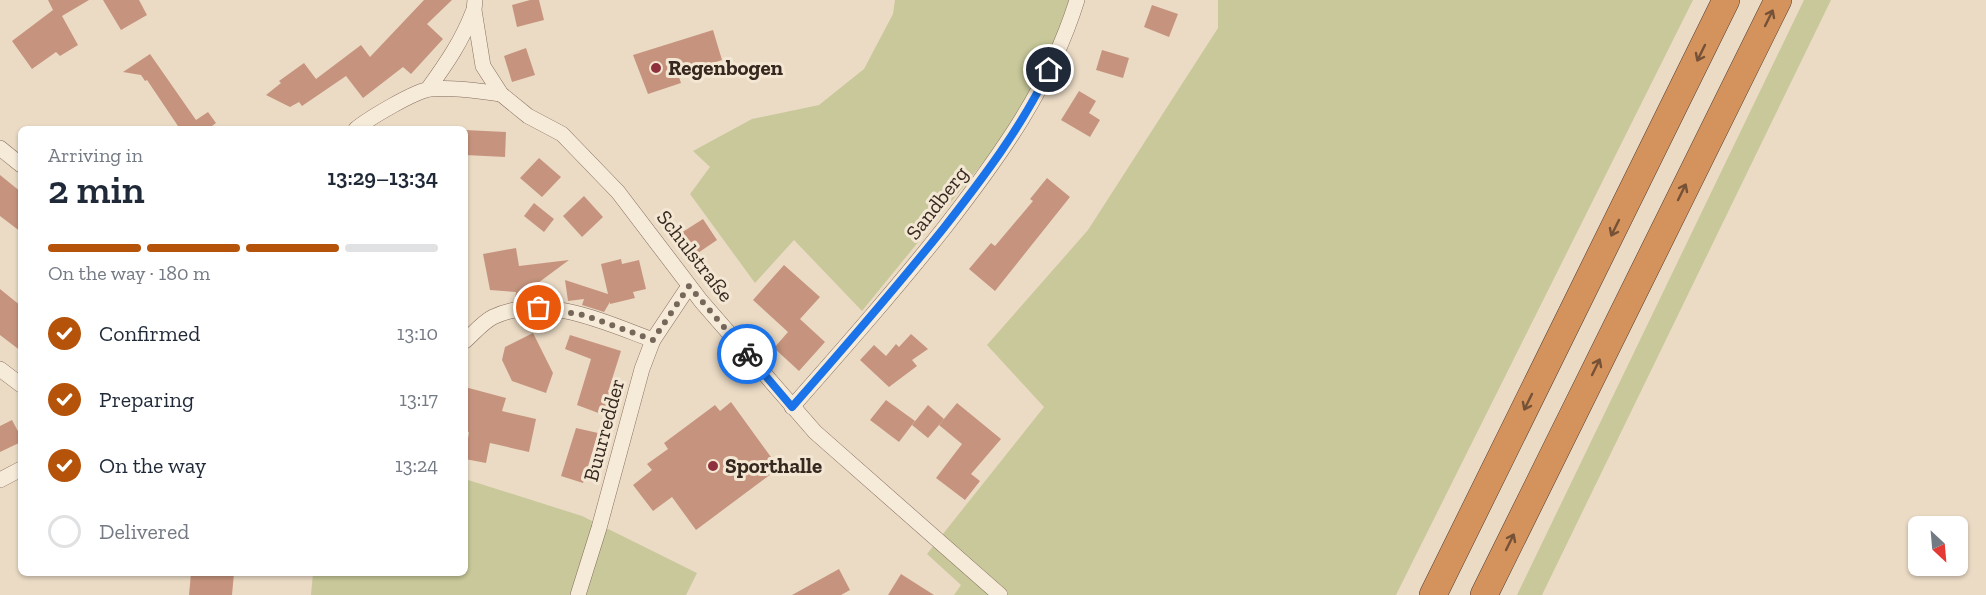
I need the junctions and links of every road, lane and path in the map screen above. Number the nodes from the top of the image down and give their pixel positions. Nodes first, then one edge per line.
1 (1077, 0) edge
2 (1726, 0) edge
3 (1778, 0) edge
4 (474, 5) edge
5 (428, 89) junction
6 (501, 94) junction
7 (361, 126) edge
8 (0, 148) edge
9 (18, 163) edge
10 (689, 286) junction
11 (468, 338) edge
12 (653, 340) junction
13 (0, 369) edge
14 (18, 383) edge
15 (792, 407) junction
16 (18, 471) edge
17 (0, 480) edge
18 (578, 595) edge
19 (1000, 595) edge
20 (1434, 595) edge
21 (1484, 595) edge

1 - 15 street, Sandberg
2 -> 20 highway
21 -> 3 highway
4 - 5 street
4 - 6 street, Schulstraße
5 - 6 street
5 - 7 street
6 - 10 street, Schulstraße
8 - 9 street
10 - 12 street, Buurredder
10 - 15 street, Schulstraße
11 - 12 street
12 - 18 street, Buurredder
13 - 14 street
15 - 19 street, Schulstraße
16 - 17 street

